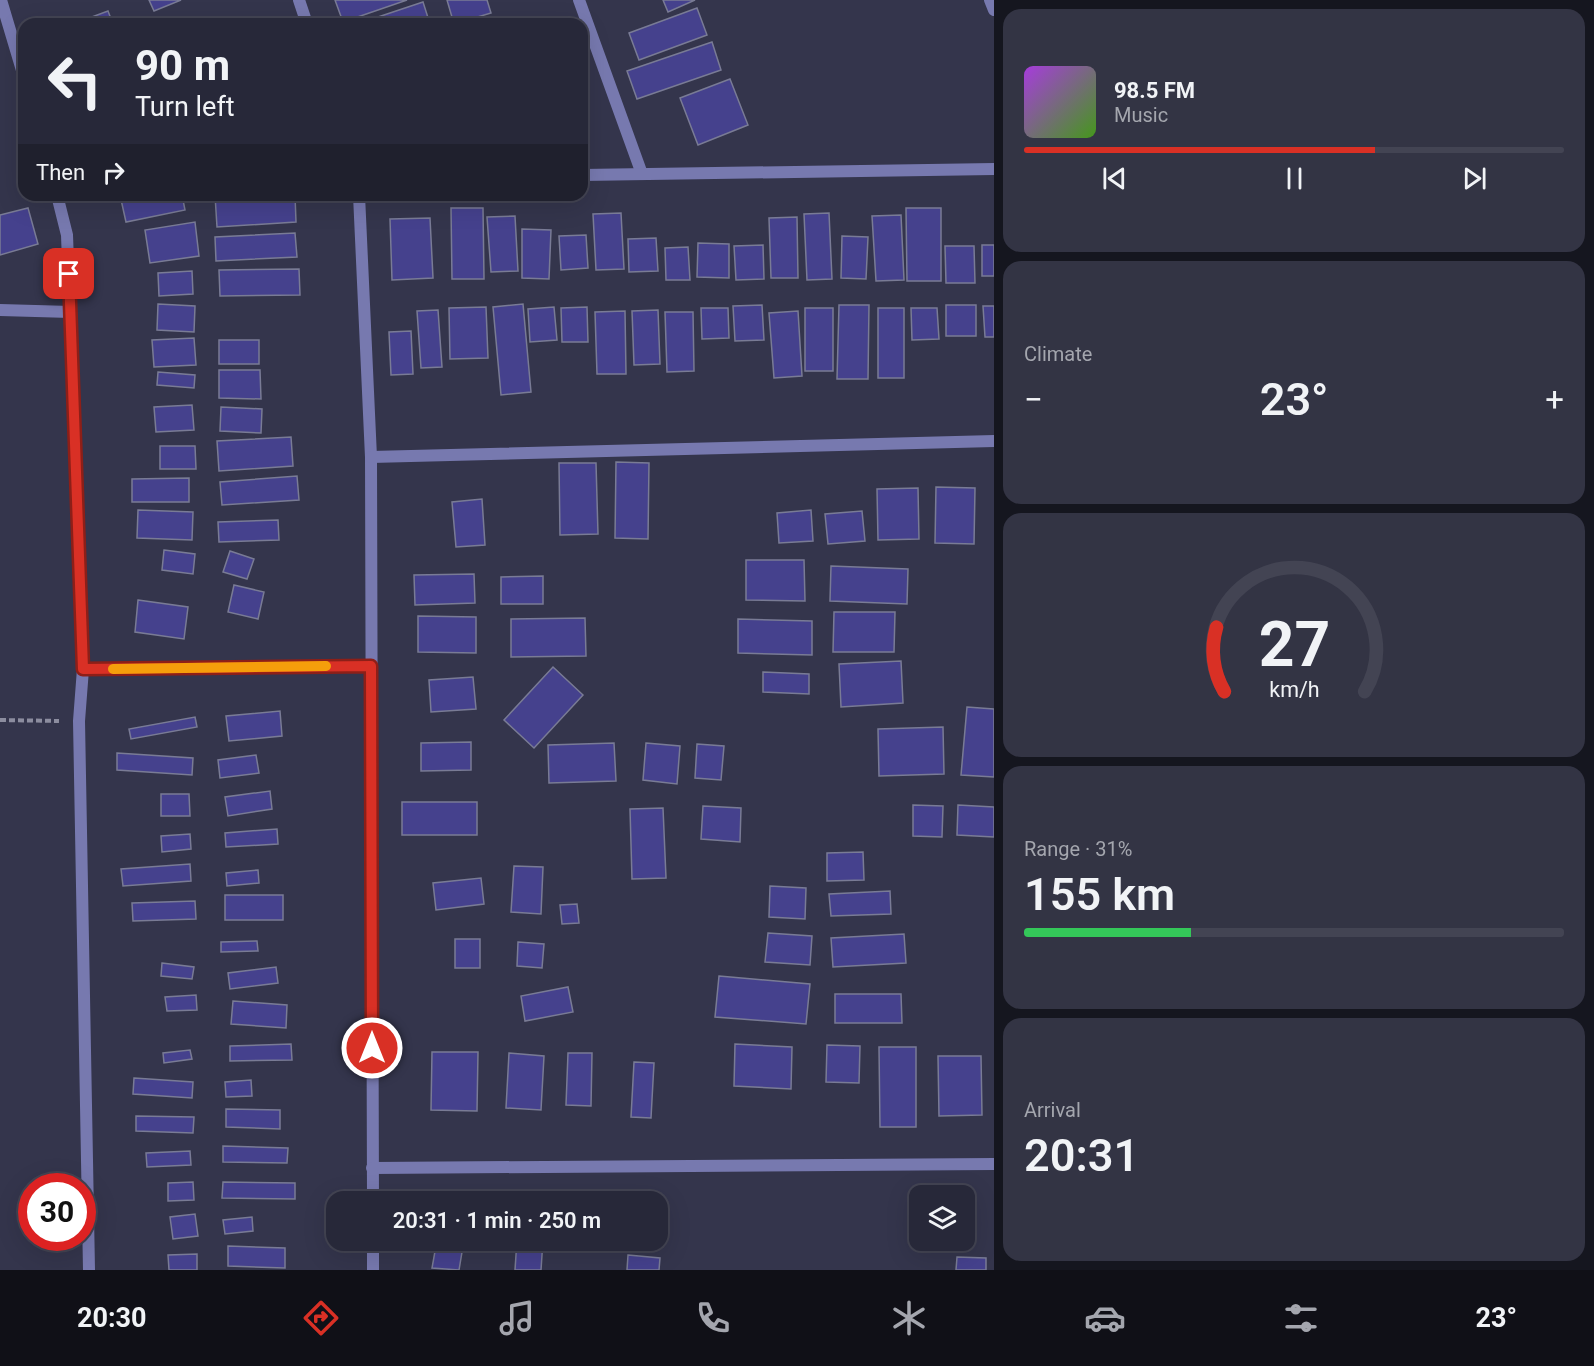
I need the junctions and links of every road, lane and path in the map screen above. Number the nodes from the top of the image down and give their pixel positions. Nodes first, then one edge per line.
1 (1, 0) edge
2 (299, 0) edge
3 (579, 0) edge
4 (990, 0) edge
5 (994, 10) edge
6 (305, 18) edge
7 (586, 18) edge
8 (588, 25) edge
9 (18, 57) edge
10 (994, 169) edge
11 (642, 174) junction
12 (588, 175) edge
13 (58, 201) edge
14 (359, 201) edge
15 (0, 310) edge
16 (71, 312) junction
17 (994, 441) edge
18 (371, 457) junction
19 (371, 666) junction
20 (83, 669) junction
21 (0, 720) edge
22 (79, 721) junction
23 (994, 1164) edge
24 (372, 1168) junction
25 (373, 1191) edge
26 (373, 1251) edge
27 (89, 1270) edge
28 (373, 1270) edge

1 - 9 street
2 - 6 street
3 - 7 street
4 - 5 street
8 - 11 street
10 - 11 street
11 - 12 street
13 - 16 street
14 - 18 street
15 - 16 street
16 - 20 street
17 - 18 street
18 - 19 street
19 - 20 street
19 - 24 street
20 - 22 street
21 - 22 path
22 - 27 street
23 - 24 street
24 - 25 street
26 - 28 street

